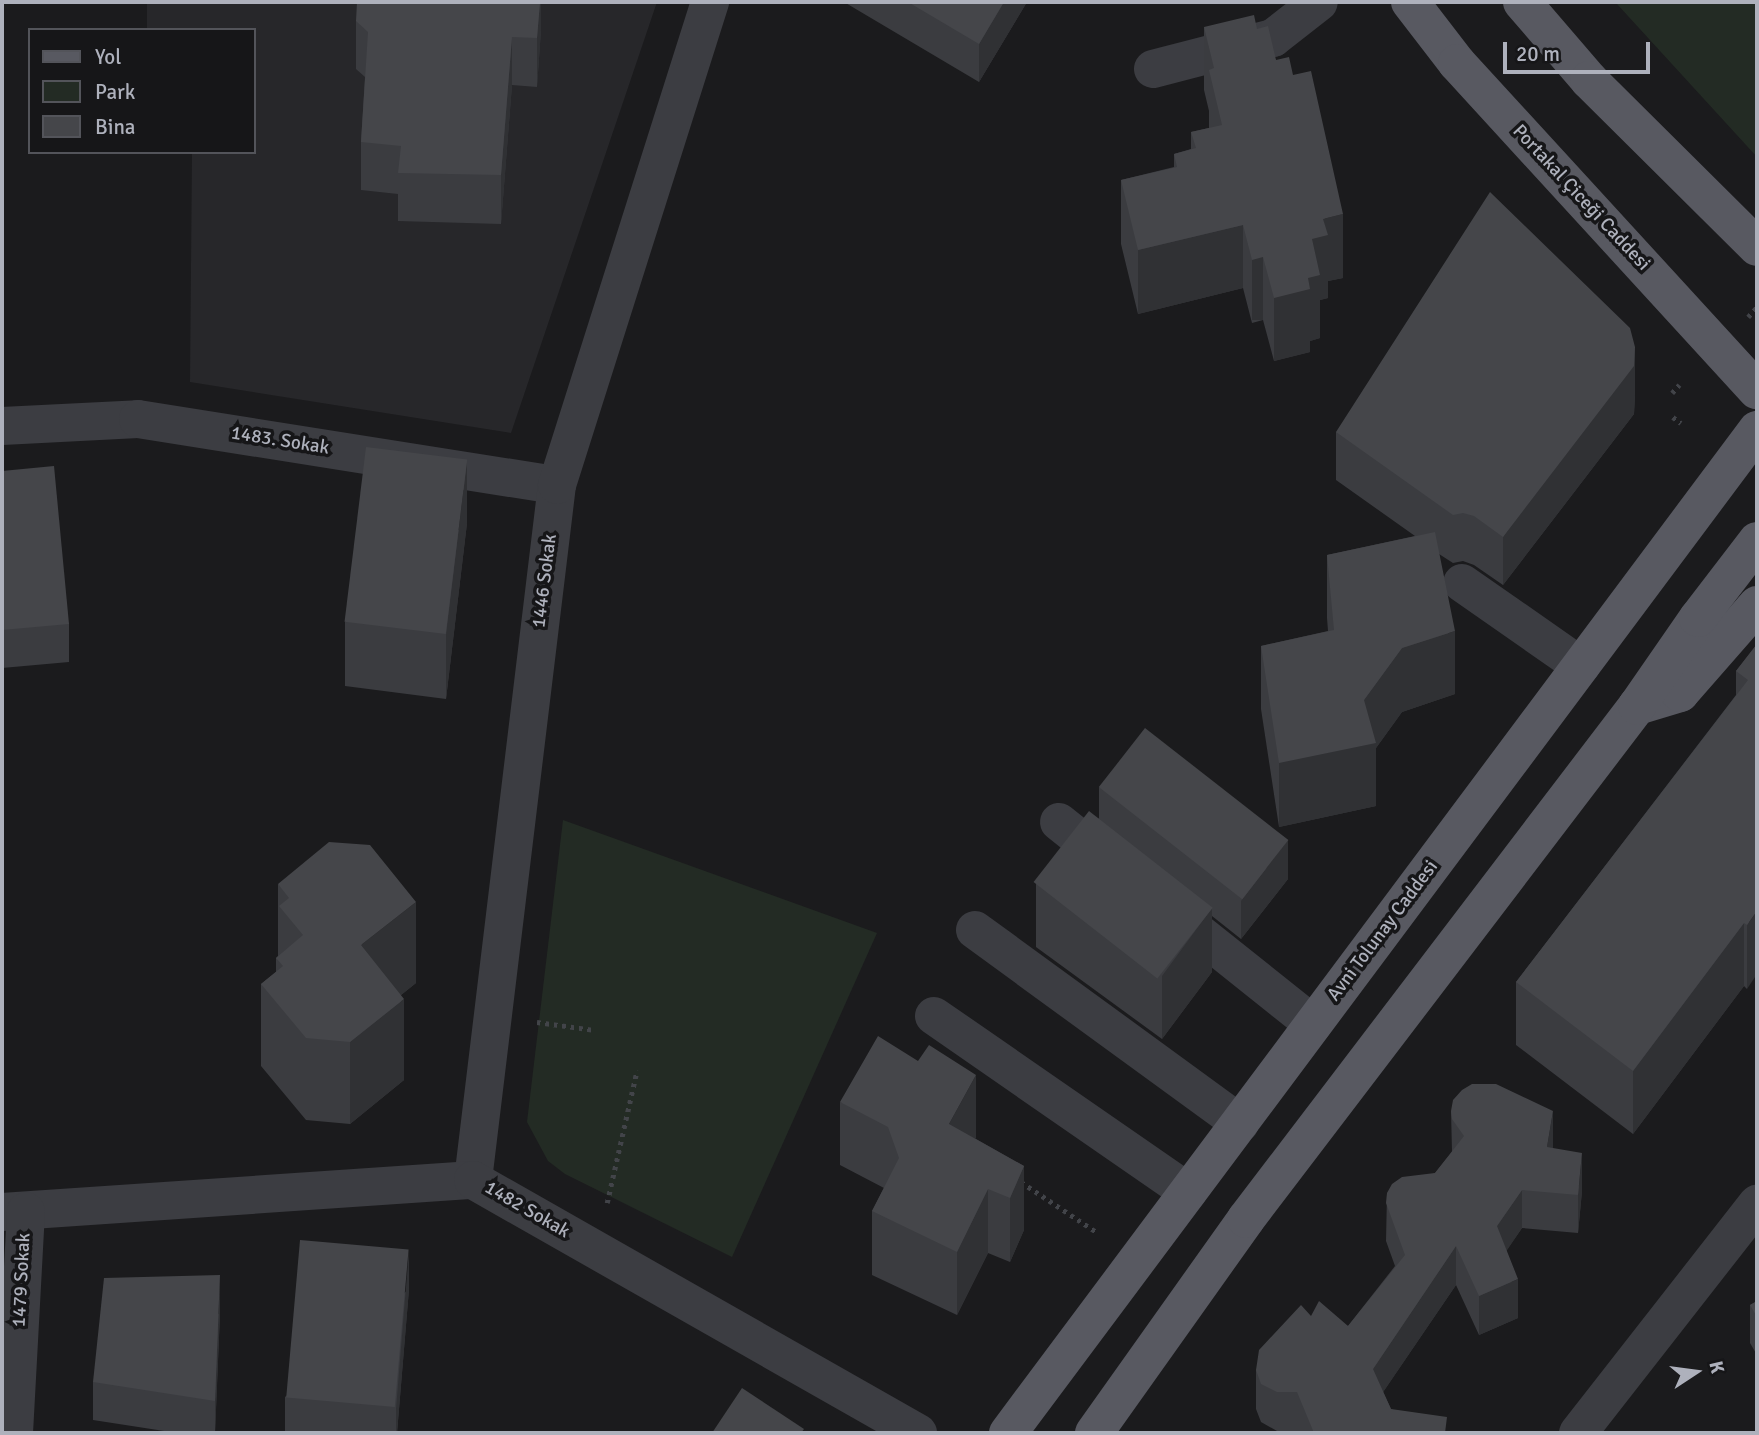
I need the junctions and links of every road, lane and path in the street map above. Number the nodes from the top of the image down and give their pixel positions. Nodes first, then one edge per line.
1 (710, 2) edge
2 (1319, 2) edge
3 (1410, 2) edge
4 (1522, 2) edge
5 (1153, 69) dead end
6 (1757, 247) edge
7 (1679, 385) dead end
8 (1757, 390) edge
9 (1672, 393) dead end
10 (1673, 416) dead end
11 (1681, 423) dead end
12 (2, 426) edge
13 (1757, 430) edge
14 (557, 485) junction
15 (1757, 541) edge
16 (1462, 583) dead end
17 (1757, 605) edge
18 (1581, 666) junction
19 (1637, 706) junction
20 (1059, 822) dead end
21 (975, 930) dead end
22 (934, 1016) dead end
23 (530, 1021) dead end
24 (1314, 1024) junction
25 (595, 1030) dead end
26 (637, 1070) dead end
27 (1240, 1123) junction
28 (1017, 1179) edge
29 (473, 1180) junction
30 (1188, 1192) junction
31 (607, 1203) dead end
32 (1757, 1204) edge
33 (14, 1211) edge
34 (1098, 1233) dead end
35 (14, 1433) edge
36 (918, 1433) edge
37 (1009, 1433) edge
38 (1094, 1433) edge
39 (1578, 1433) edge

1 - 14 street, 1446 Sokak
2 - 5 street
3 - 8 main road, Portakal Çiceği Caddesi
4 - 6 main road
7 - 9 path
10 - 11 path
12 - 14 street, 1483. Sokak
13 - 18 main road, Avni Tolunay Caddesi
14 - 29 street, 1446 Sokak
15 - 19 main road
16 - 18 street
17 - 19 main road
18 - 24 main road, Avni Tolunay Caddesi
19 - 38 main road
20 - 24 street
21 - 27 street
22 - 30 street
23 - 25 path
24 - 27 main road, Avni Tolunay Caddesi
26 - 31 path
27 - 30 main road, Avni Tolunay Caddesi
28 - 34 path
29 - 33 street, 1482 Sokak
29 - 36 street, 1482 Sokak
30 - 37 main road, Avni Tolunay Caddesi
32 - 39 street
33 - 35 street, 1479 Sokak

